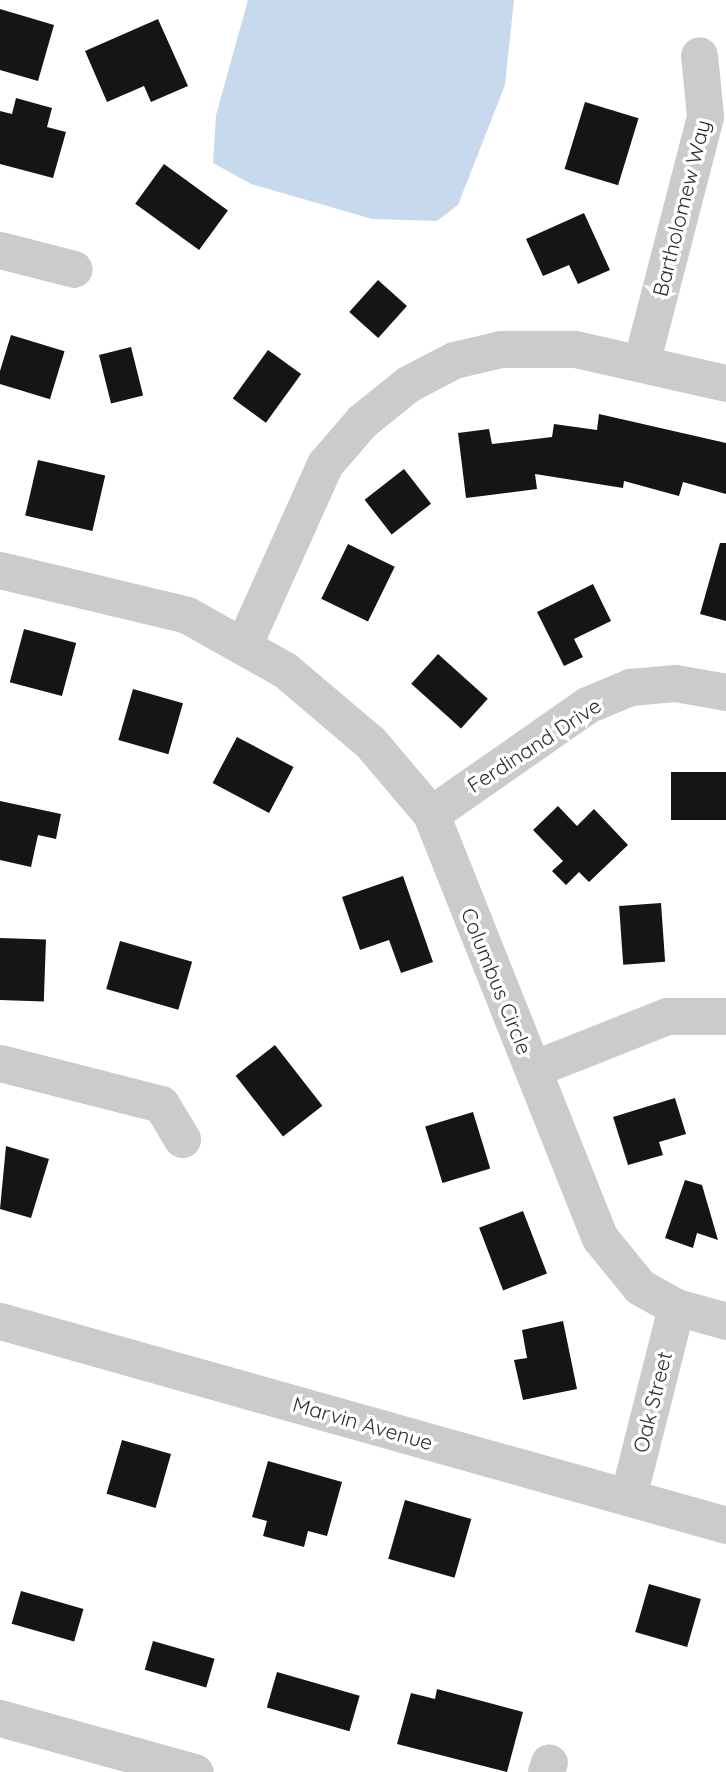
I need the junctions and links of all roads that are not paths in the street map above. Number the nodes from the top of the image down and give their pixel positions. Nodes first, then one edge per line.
1 (699, 55) dead end
2 (0, 250) edge
3 (74, 269) dead end
4 (642, 360) junction
5 (726, 383) edge
6 (0, 570) edge
7 (244, 644) junction
8 (726, 692) edge
9 (431, 814) junction
10 (726, 1016) edge
11 (0, 1063) edge
12 (533, 1069) junction
13 (182, 1139) dead end
14 (676, 1307) junction
15 (0, 1321) edge
16 (726, 1321) edge
17 (628, 1497) junction
18 (726, 1525) edge
19 (0, 1717) edge
20 (195, 1772) edge

1 - 4 street, Bartholomew Way
2 - 3 street
4 - 5 street
4 - 7 street
6 - 7 street, Columbus Circle
7 - 9 street, Columbus Circle
8 - 9 street, Ferdinand Drive
9 - 12 street, Columbus Circle
10 - 12 street
11 - 13 street
12 - 14 street, Columbus Circle
14 - 16 street, Columbus Circle
14 - 17 street, Oak Street
15 - 17 street, Marvin Avenue
17 - 18 street, Marvin Avenue
19 - 20 street

